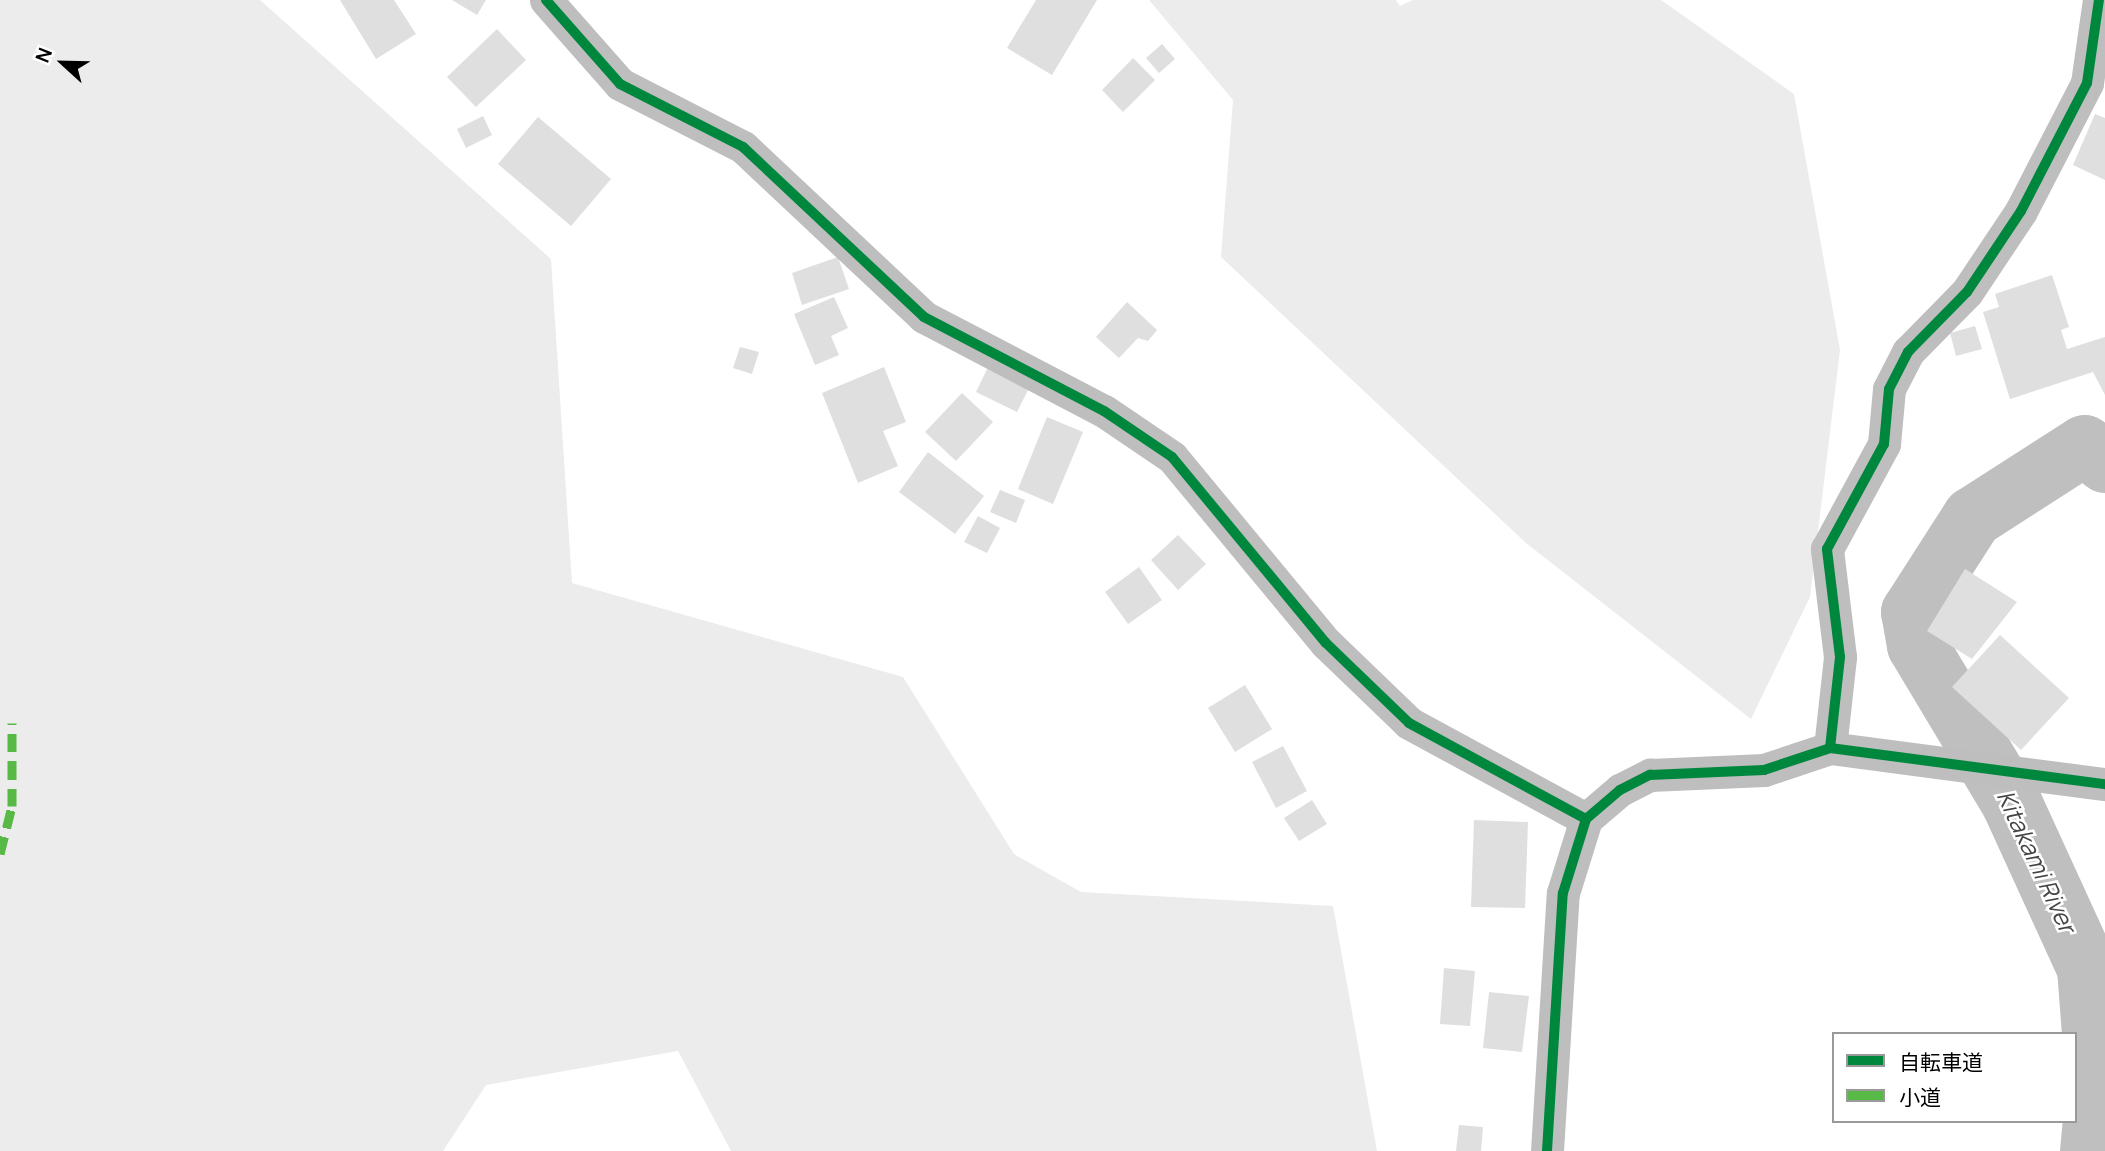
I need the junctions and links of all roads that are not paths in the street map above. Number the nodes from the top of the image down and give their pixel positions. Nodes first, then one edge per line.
1 (546, 0) edge
2 (2099, 0) edge
3 (1830, 748) junction
4 (2101, 784) edge
5 (1586, 819) junction
6 (1547, 1151) edge

1 - 5 street
2 - 3 street
3 - 4 street
3 - 5 street
5 - 6 street

